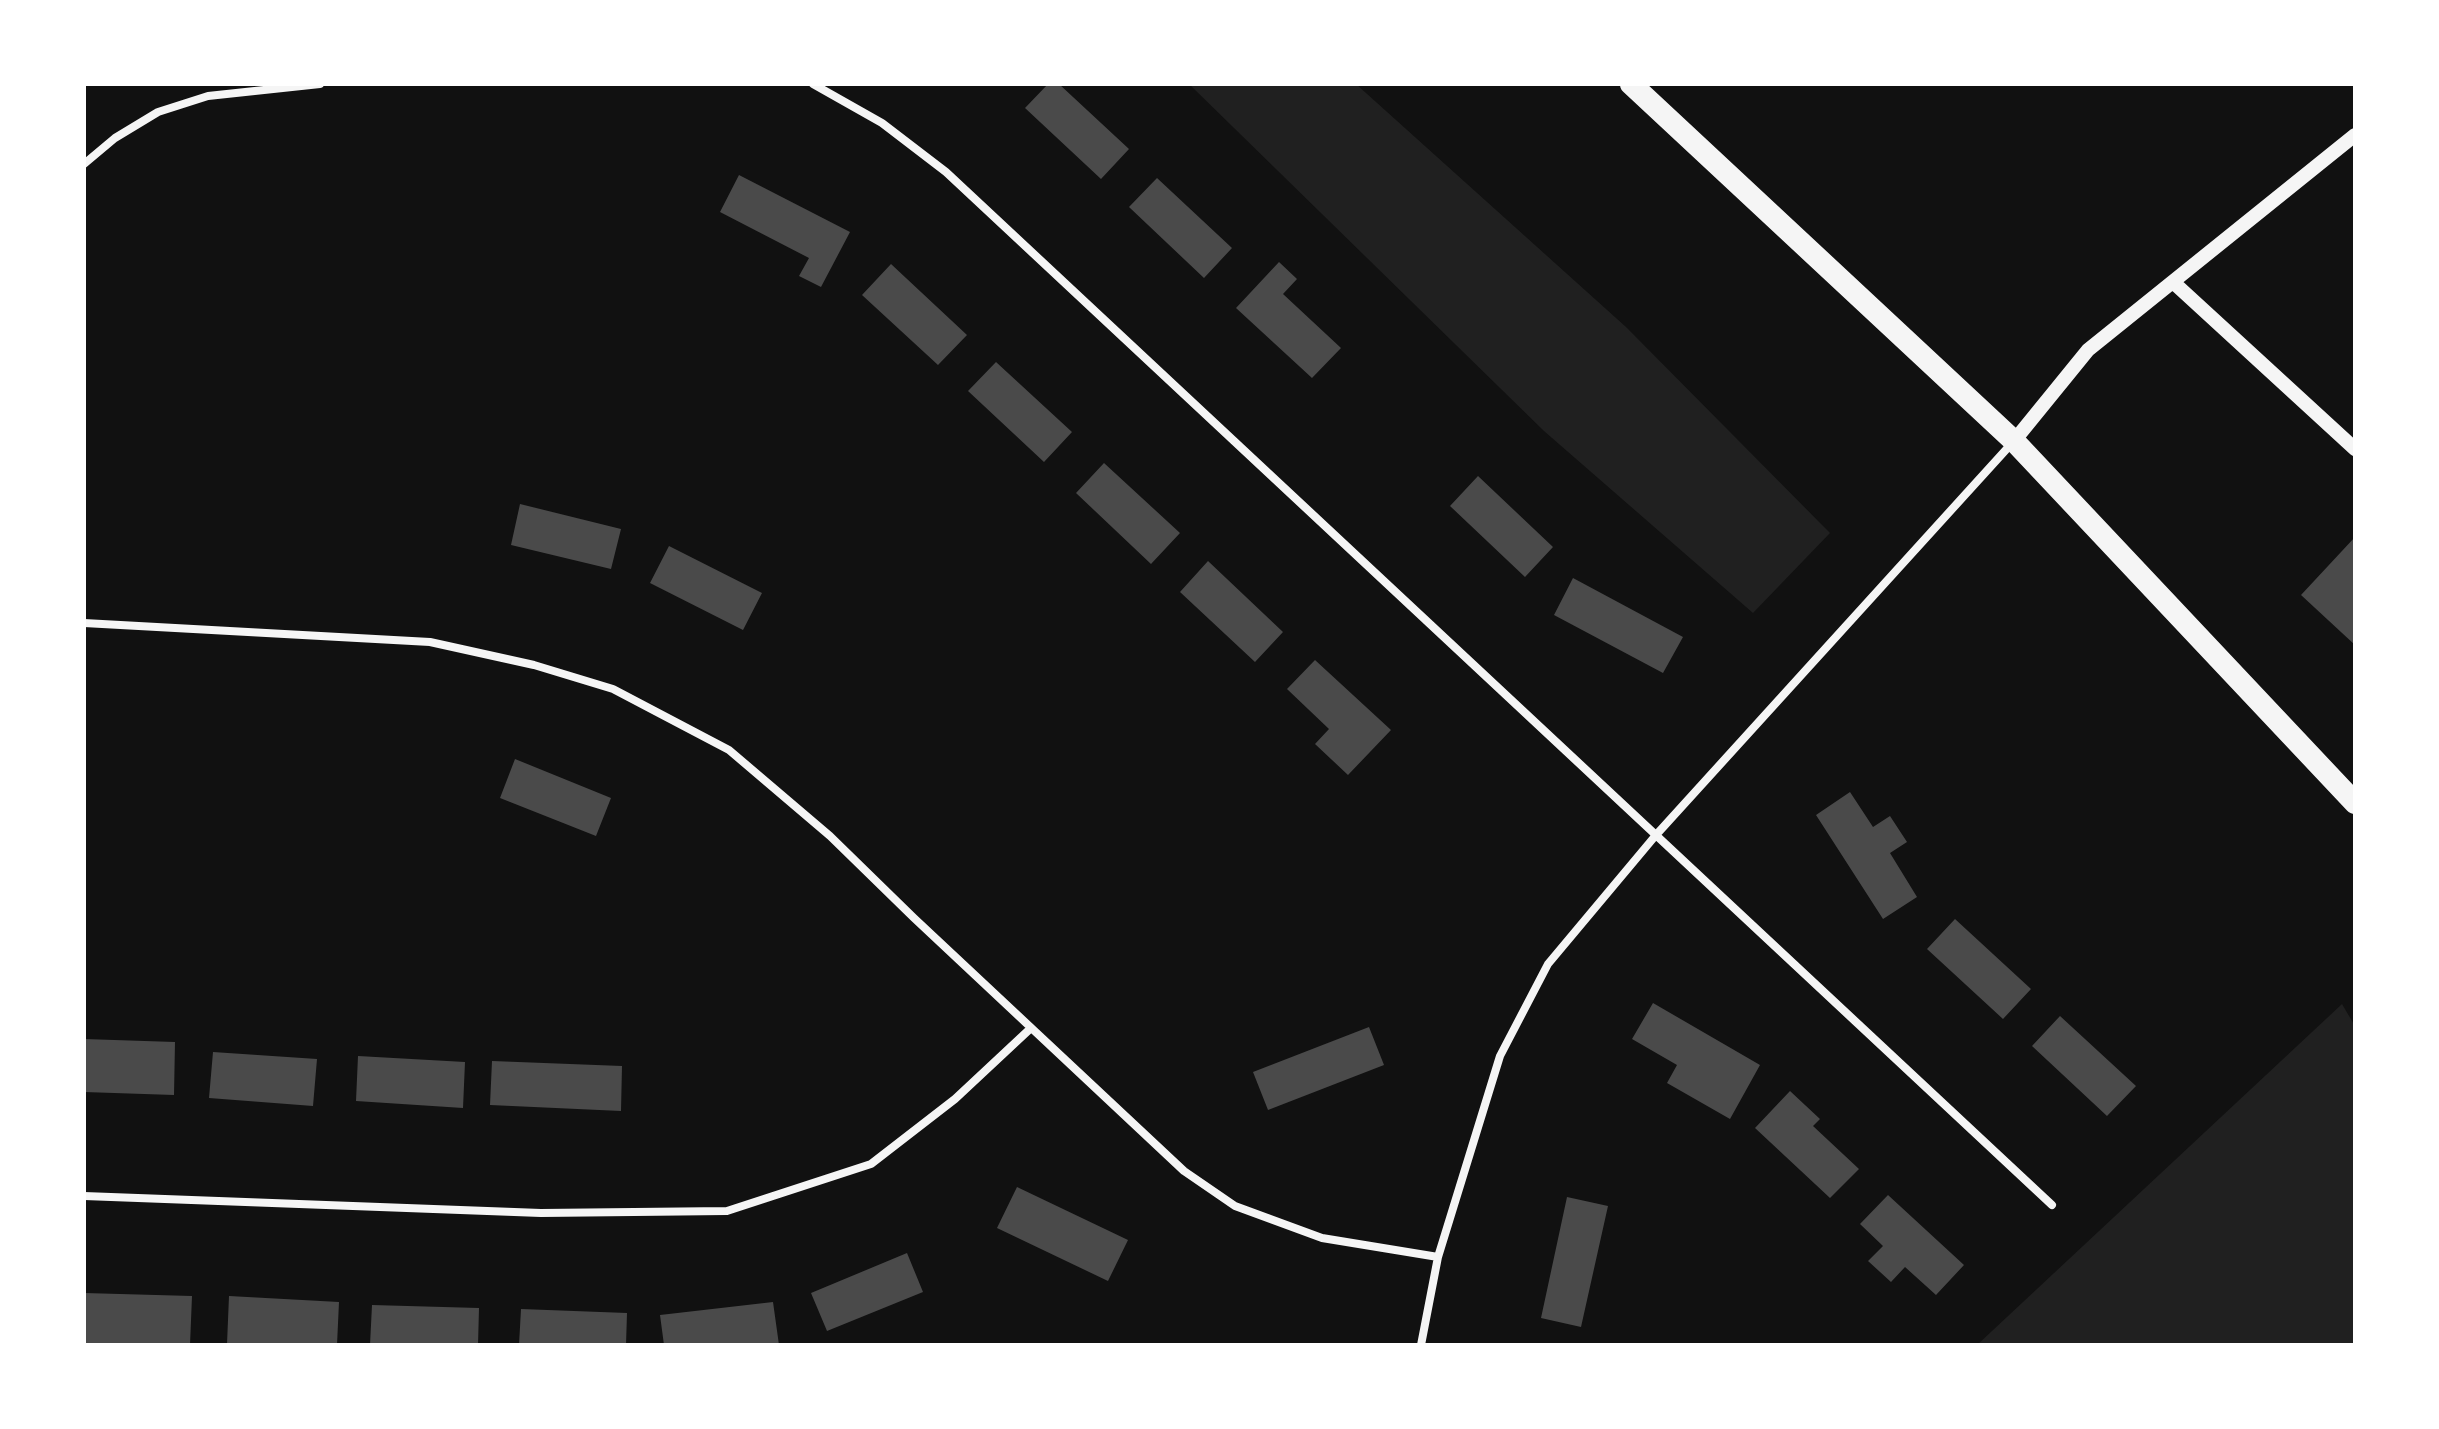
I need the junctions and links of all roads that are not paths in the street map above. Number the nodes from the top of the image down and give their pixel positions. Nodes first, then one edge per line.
1 (320, 84) edge
2 (813, 84) edge
3 (1631, 84) edge
4 (2355, 135) edge
5 (84, 164) edge
6 (2173, 282) junction
7 (2014, 441) junction
8 (2355, 449) edge
9 (84, 623) edge
10 (2355, 803) edge
11 (1656, 835) junction
12 (1031, 1028) junction
13 (84, 1196) edge
14 (2052, 1205) dead end
15 (1438, 1257) junction
16 (1421, 1345) edge

1 - 5 street
2 - 11 street
3 - 7 highway
4 - 6 street
6 - 7 street
6 - 8 street
7 - 10 highway
7 - 11 street
9 - 12 street
11 - 14 street
11 - 15 street
12 - 13 street
12 - 15 street
15 - 16 street

